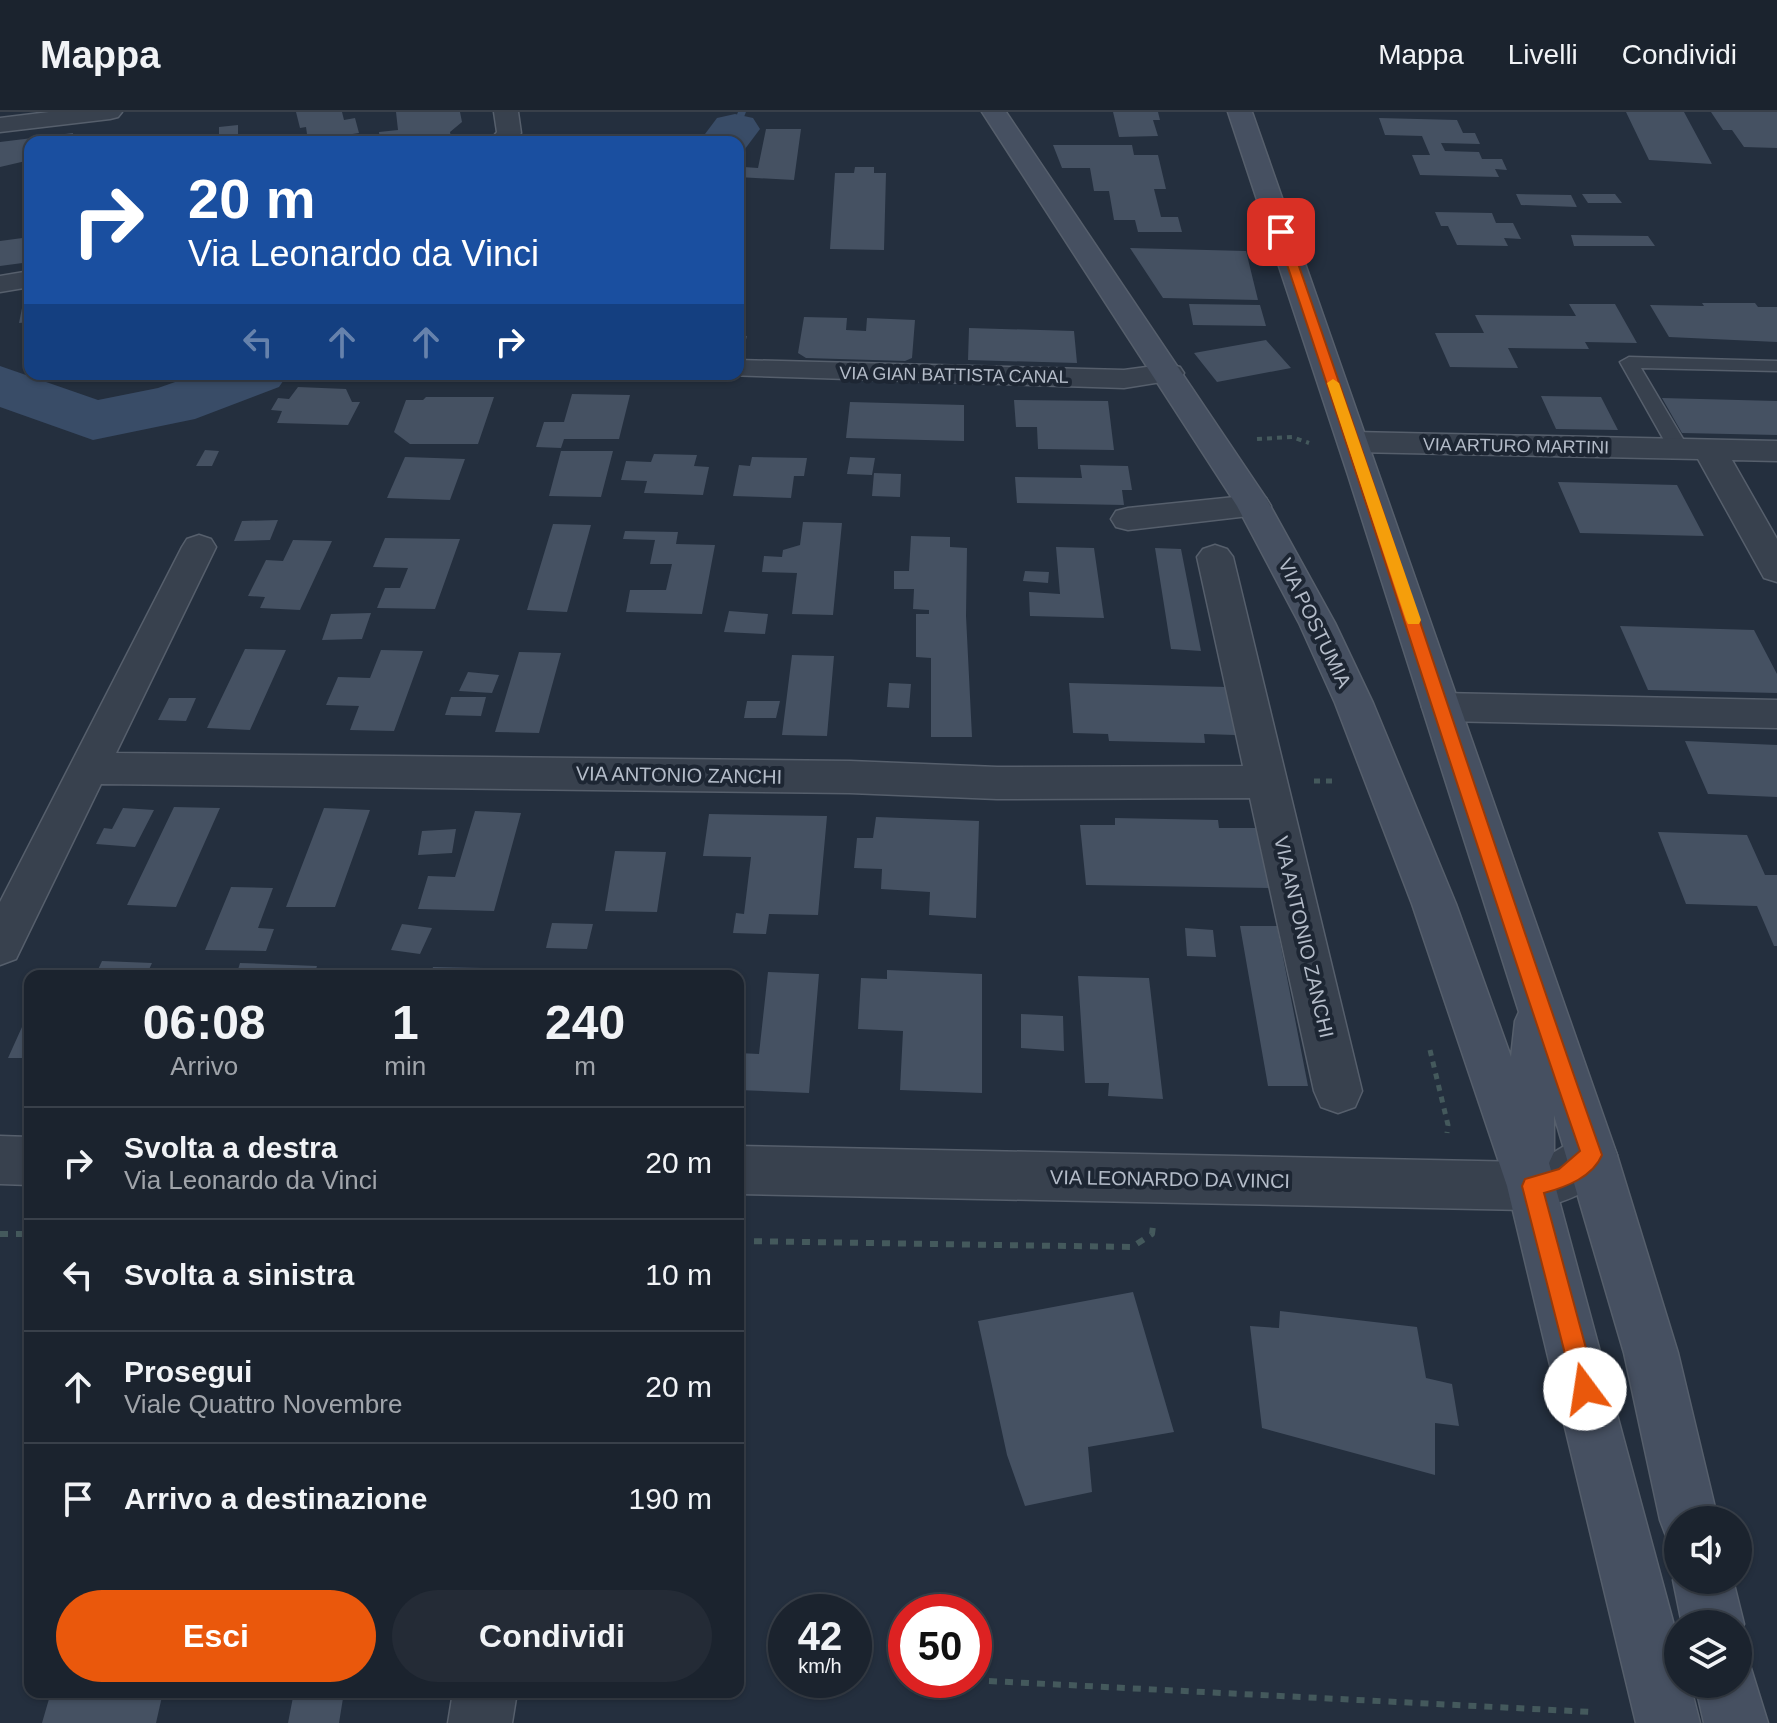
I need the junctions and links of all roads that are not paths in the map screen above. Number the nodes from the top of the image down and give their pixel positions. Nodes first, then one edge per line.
1 (110, 112) edge
2 (506, 112) edge
3 (994, 112) edge
4 (1240, 112) edge
5 (0, 125) edge
6 (506, 136) edge
7 (24, 280) edge
8 (0, 284) edge
9 (1777, 366) edge
10 (744, 369) edge
11 (1169, 373) junction
12 (1354, 442) junction
13 (1694, 449) junction
14 (1777, 451) edge
15 (1254, 506) junction
16 (1128, 519) dead end
17 (199, 547) dead end
18 (1215, 557) dead end
19 (1777, 570) edge
20 (1441, 707) junction
21 (1777, 714) edge
22 (88, 768) junction
23 (1269, 782) junction
24 (0, 946) edge
25 (1535, 992) junction
26 (1338, 1091) dead end
27 (1592, 1155) junction
28 (0, 1160) edge
29 (24, 1161) edge
30 (744, 1170) edge
31 (1532, 1186) junction
32 (1686, 1506) edge
33 (484, 1698) edge
34 (1730, 1698) edge
35 (480, 1723) edge
36 (1668, 1723) edge
37 (1736, 1723) edge

1 - 5 street
2 - 6 street
3 - 11 main road, VIA POSTUMIA
4 - 12 main road
7 - 8 street
9 - 13 lane
10 - 11 street, VIA GIAN BATTISTA CANAL
11 - 15 main road, VIA POSTUMIA
12 - 13 street, VIA ARTURO MARTINI
12 - 20 main road
13 - 14 street, VIA ARTURO MARTINI
13 - 19 street
15 - 16 street
15 - 31 main road, VIA POSTUMIA
17 - 22 street
18 - 23 street, VIA ANTONIO ZANCHI
20 - 21 street
20 - 25 main road
22 - 23 street, VIA ANTONIO ZANCHI
22 - 24 street
23 - 26 street, VIA ANTONIO ZANCHI
25 - 27 main road
25 - 31 main road
27 - 31 street, VIA LEONARDO DA VINCI
27 - 32 main road
28 - 29 street
30 - 31 street, VIA LEONARDO DA VINCI
31 - 36 main road
33 - 35 street
34 - 37 main road

